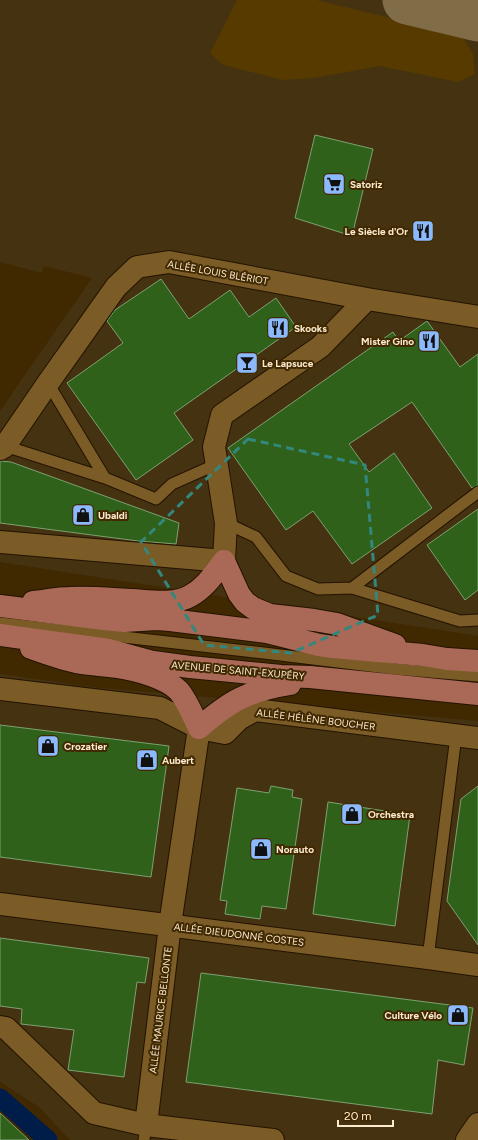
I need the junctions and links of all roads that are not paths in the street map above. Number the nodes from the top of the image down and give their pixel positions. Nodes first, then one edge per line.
1 (367, 299) junction
2 (478, 317) edge
3 (48, 383) junction
4 (3, 447) edge
5 (217, 464) junction
6 (105, 478) junction
7 (478, 492) edge
8 (226, 523) junction
9 (0, 542) edge
10 (224, 561) junction
11 (352, 588) junction
12 (0, 606) edge
13 (46, 612) junction
14 (478, 620) edge
15 (0, 623) edge
16 (0, 636) edge
17 (150, 640) junction
18 (423, 655) junction
19 (478, 661) edge
20 (478, 676) edge
21 (326, 679) junction
22 (0, 689) edge
23 (478, 694) edge
24 (199, 728) junction
25 (456, 736) junction
26 (478, 738) edge
27 (0, 904) edge
28 (170, 925) junction
29 (428, 958) junction
30 (478, 965) edge
31 (0, 1027) edge
32 (478, 1124) edge
33 (145, 1132) edge
34 (273, 1140) edge
35 (467, 1140) edge

1 - 2 street, ALLÉE LOUIS BLÉRIOT
1 - 3 street, ALLÉE LOUIS BLÉRIOT
1 - 5 street
3 - 4 street, ALLÉE LOUIS BLÉRIOT
3 - 6 lane
4 - 6 lane
5 - 6 lane
5 - 8 street
7 - 11 lane
8 - 10 street
8 - 11 lane
9 - 10 street
10 - 12 main road
10 - 18 main road
11 - 14 lane
12 - 13 main road
13 - 17 lane
13 - 18 main road
15 - 17 lane
16 - 21 main road, AVENUE DE SAINT-EXUPÉRY
16 - 24 main road
17 - 20 lane
18 - 19 main road
21 - 23 main road, AVENUE DE SAINT-EXUPÉRY
21 - 24 main road
22 - 24 street, ALLÉE HÉLÈNE BOUCHER
24 - 25 street, ALLÉE HÉLÈNE BOUCHER
24 - 28 street, ALLÉE MAURICE BELLONTE
25 - 26 street, ALLÉE HÉLÈNE BOUCHER
25 - 29 lane
27 - 28 street, ALLÉE DIEUDONNÉ COSTES
28 - 29 street, ALLÉE DIEUDONNÉ COSTES
28 - 33 street, ALLÉE MAURICE BELLONTE
29 - 30 street, ALLÉE DIEUDONNÉ COSTES
31 - 33 street
32 - 35 street
33 - 34 street

